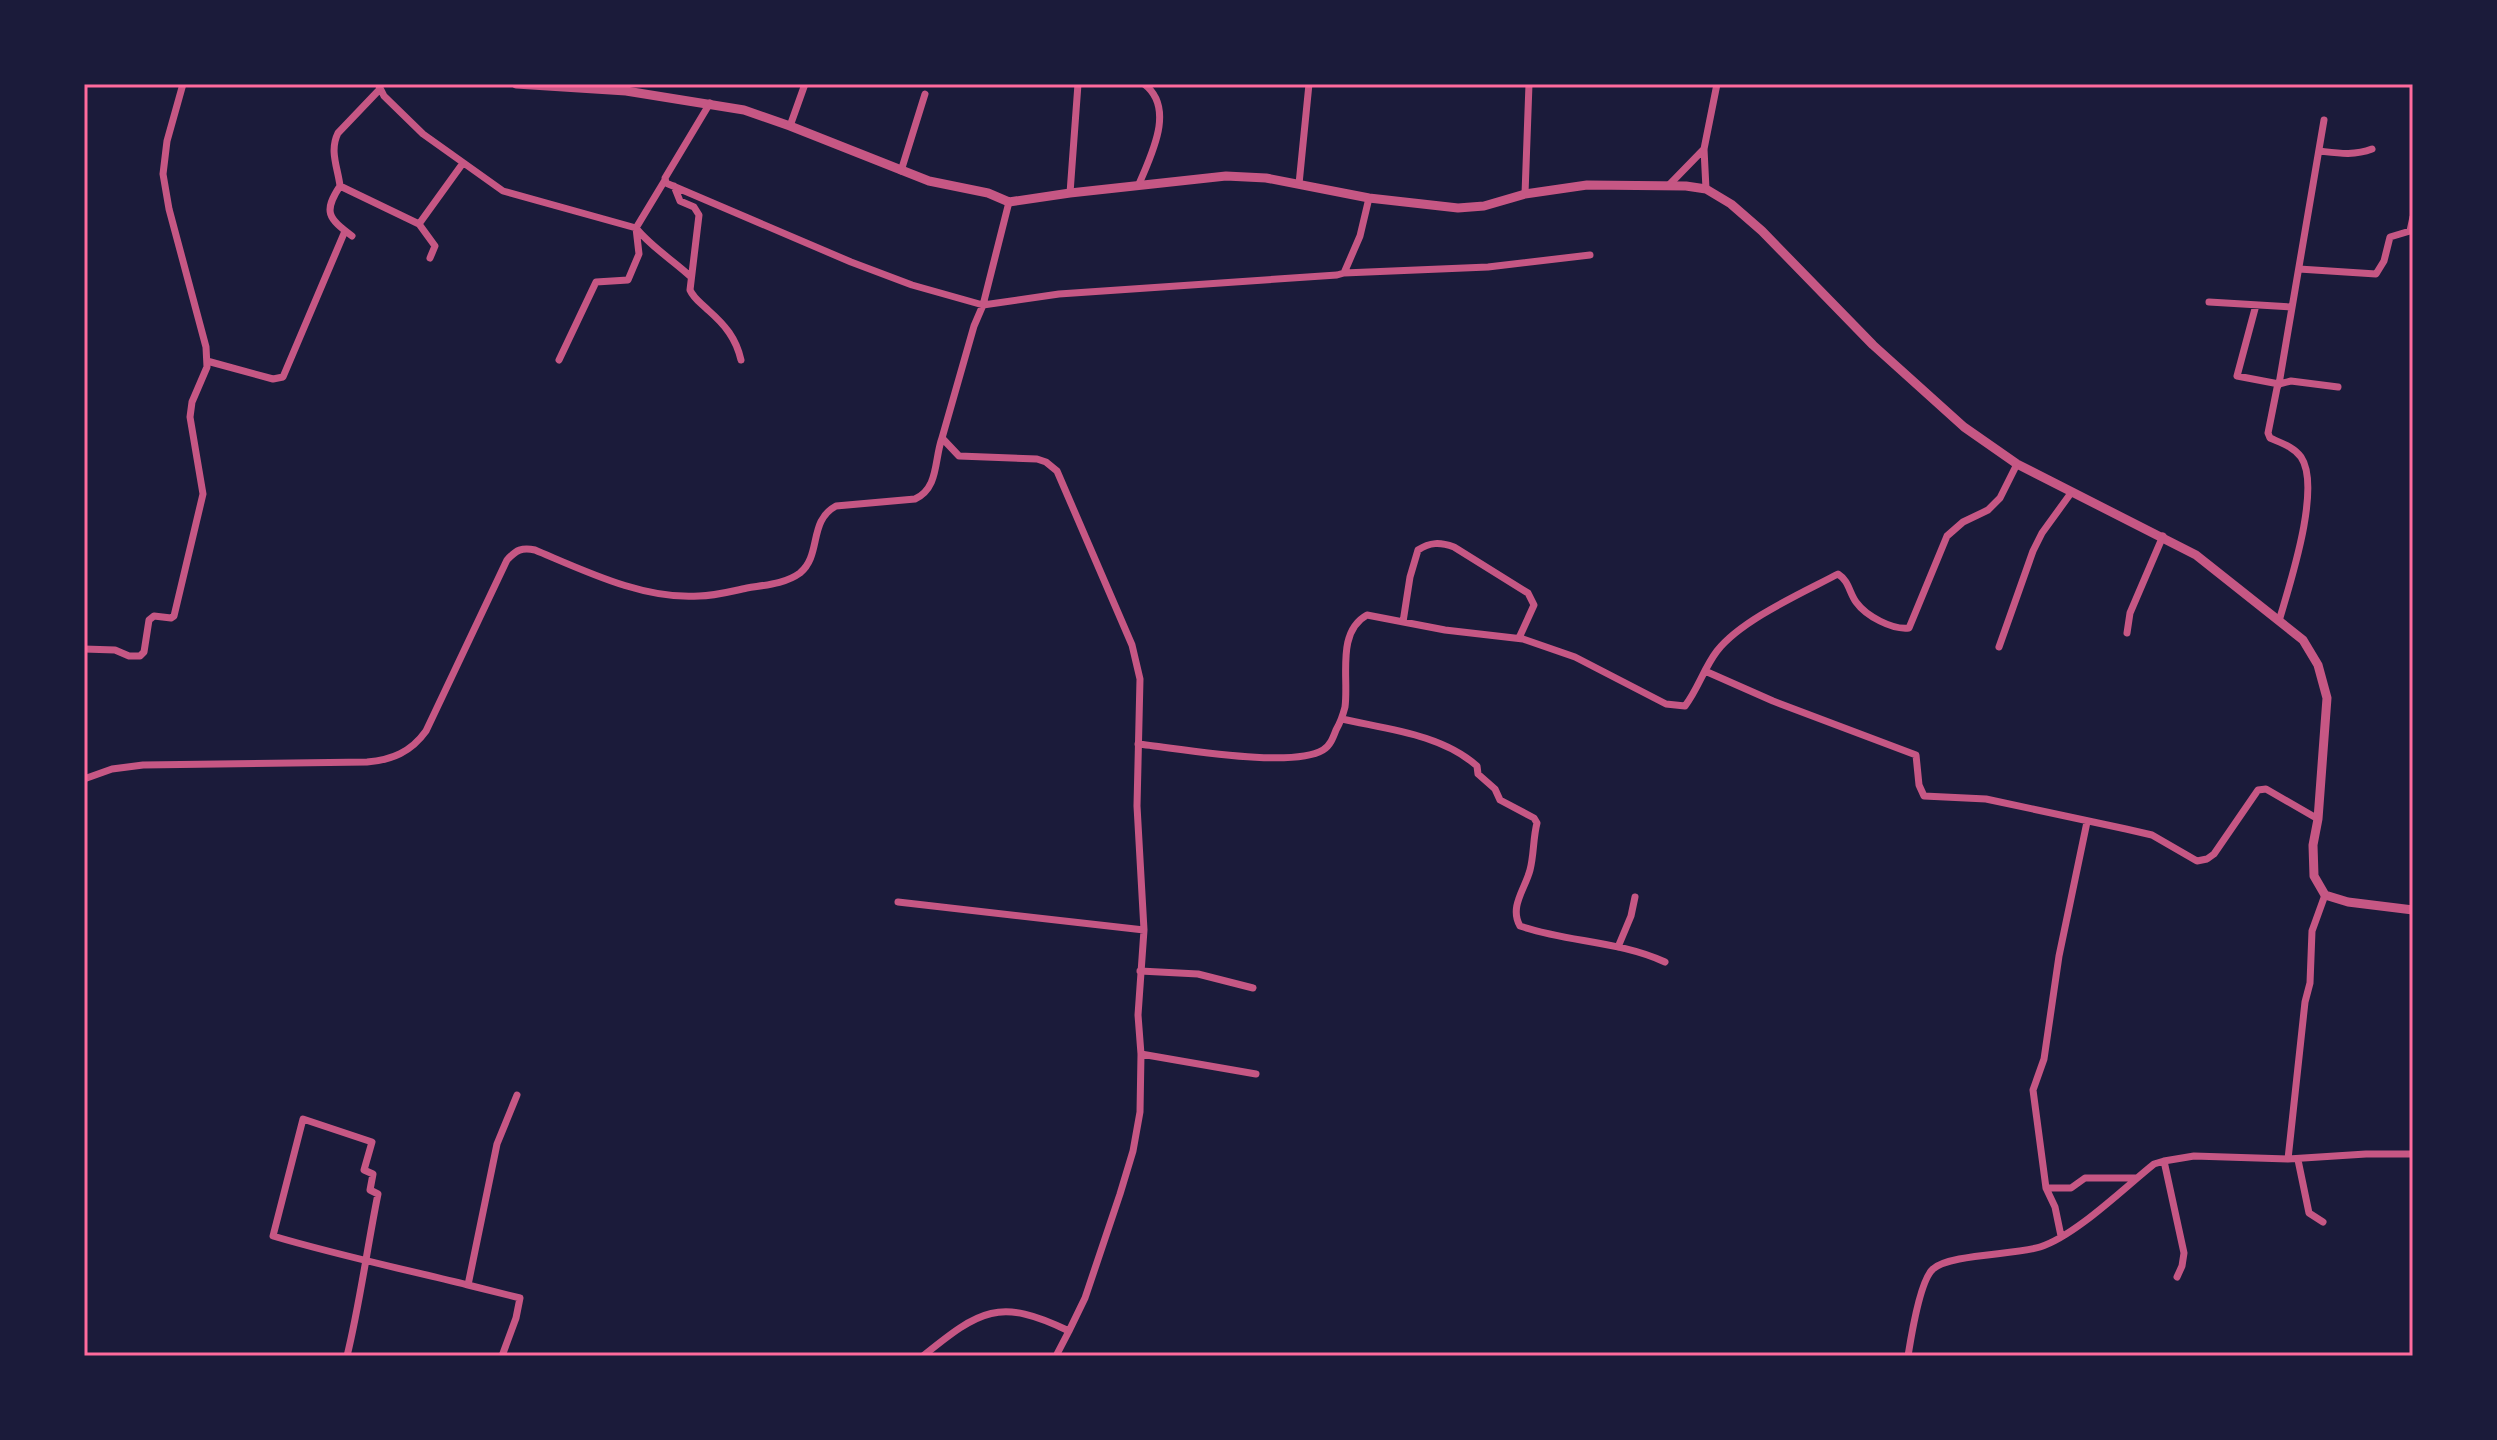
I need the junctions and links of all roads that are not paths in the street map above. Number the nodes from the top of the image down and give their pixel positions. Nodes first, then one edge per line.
1 (183, 84) edge
2 (516, 84) edge
3 (805, 84) edge
4 (1078, 84) edge
5 (1144, 84) edge
6 (1309, 84) edge
7 (1529, 84) edge
8 (1707, 84) edge
9 (379, 86) edge
10 (1716, 88) edge
11 (925, 94) dead end
12 (710, 103) junction
13 (2324, 120) dead end
14 (790, 126) junction
15 (1704, 149) junction
16 (2372, 149) dead end
17 (2319, 151) junction
18 (463, 163) junction
19 (901, 171) junction
20 (665, 180) junction
21 (1139, 184) junction
22 (1299, 184) junction
23 (340, 186) junction
24 (674, 186) junction
25 (1668, 186) junction
26 (1706, 189) junction
27 (1070, 193) junction
28 (1525, 194) junction
29 (1369, 198) junction
30 (1009, 202) junction
31 (2413, 217) edge
32 (419, 224) junction
33 (636, 228) junction
34 (1590, 255) dead end
35 (430, 258) dead end
36 (2299, 269) junction
37 (1344, 273) junction
38 (691, 277) junction
39 (2209, 302) dead end
40 (983, 305) junction
41 (2256, 305) junction
42 (2291, 307) junction
43 (559, 360) dead end
44 (741, 360) dead end
45 (207, 361) junction
46 (2279, 384) junction
47 (2338, 387) dead end
48 (942, 438) junction
49 (2017, 464) junction
50 (2071, 493) junction
51 (2163, 536) junction
52 (2279, 621) junction
53 (1403, 622) junction
54 (2127, 633) dead end
55 (1519, 638) junction
56 (1999, 647) dead end
57 (84, 649) edge
58 (1705, 671) junction
59 (1342, 719) junction
60 (1138, 744) junction
61 (84, 779) edge
62 (2318, 819) junction
63 (2087, 822) junction
64 (2325, 895) junction
65 (1635, 897) dead end
66 (898, 902) dead end
67 (2413, 910) edge
68 (1144, 930) junction
69 (1618, 947) junction
70 (1665, 962) dead end
71 (1140, 971) junction
72 (1253, 988) dead end
73 (1141, 1054) junction
74 (1256, 1074) dead end
75 (517, 1095) dead end
76 (2413, 1154) edge
77 (2288, 1159) junction
78 (2298, 1160) junction
79 (2164, 1161) junction
80 (2136, 1178) junction
81 (2046, 1188) junction
82 (2323, 1222) dead end
83 (2061, 1236) junction
84 (365, 1259) junction
85 (2177, 1277) dead end
86 (468, 1285) junction
87 (1069, 1331) junction
88 (347, 1356) edge
89 (502, 1356) edge
90 (923, 1356) edge
91 (1056, 1356) edge
92 (1908, 1356) edge

1 - 45 street
2 - 12 street
3 - 14 street
4 - 27 street
5 - 21 street
6 - 22 street
7 - 28 street
8 - 10 street
9 - 18 street
9 - 23 street
10 - 15 street
11 - 19 street
12 - 14 street
12 - 20 street
13 - 17 street
14 - 19 street
15 - 25 street
15 - 26 street
16 - 17 street
17 - 36 street
18 - 32 street
18 - 33 street
19 - 30 street
20 - 24 street
20 - 33 street
21 - 22 street
21 - 27 street
22 - 29 street
23 - 32 street
23 - 45 street
24 - 38 street
24 - 40 street
25 - 26 street
25 - 28 street
26 - 49 street
27 - 30 street
28 - 29 street
29 - 37 street
30 - 40 street
31 - 36 street
32 - 35 street
33 - 38 street
33 - 43 street
34 - 37 street
36 - 42 street
37 - 40 street
38 - 44 street
39 - 41 street
40 - 48 street
41 - 42 street
41 - 46 street
42 - 46 street
45 - 57 street
46 - 47 street
46 - 52 street
48 - 60 street
48 - 61 street
49 - 50 street
49 - 58 street
50 - 51 street
50 - 56 street
51 - 52 street
51 - 54 street
52 - 62 street
53 - 55 street
53 - 55 street
53 - 59 street
55 - 58 street
58 - 63 street
59 - 60 street
59 - 69 street
60 - 68 street
62 - 63 street
62 - 64 street
63 - 81 street
64 - 67 street
64 - 77 street
65 - 69 street
66 - 68 street
68 - 71 street
69 - 70 street
71 - 72 street
71 - 73 street
73 - 74 street
73 - 87 street
75 - 86 street
76 - 78 street
77 - 78 street
77 - 79 street
78 - 82 street
79 - 80 street
79 - 85 street
80 - 81 street
80 - 83 street
81 - 83 street
83 - 92 street
84 - 84 street
84 - 86 street
84 - 88 street
86 - 89 street
87 - 90 street
87 - 91 street

